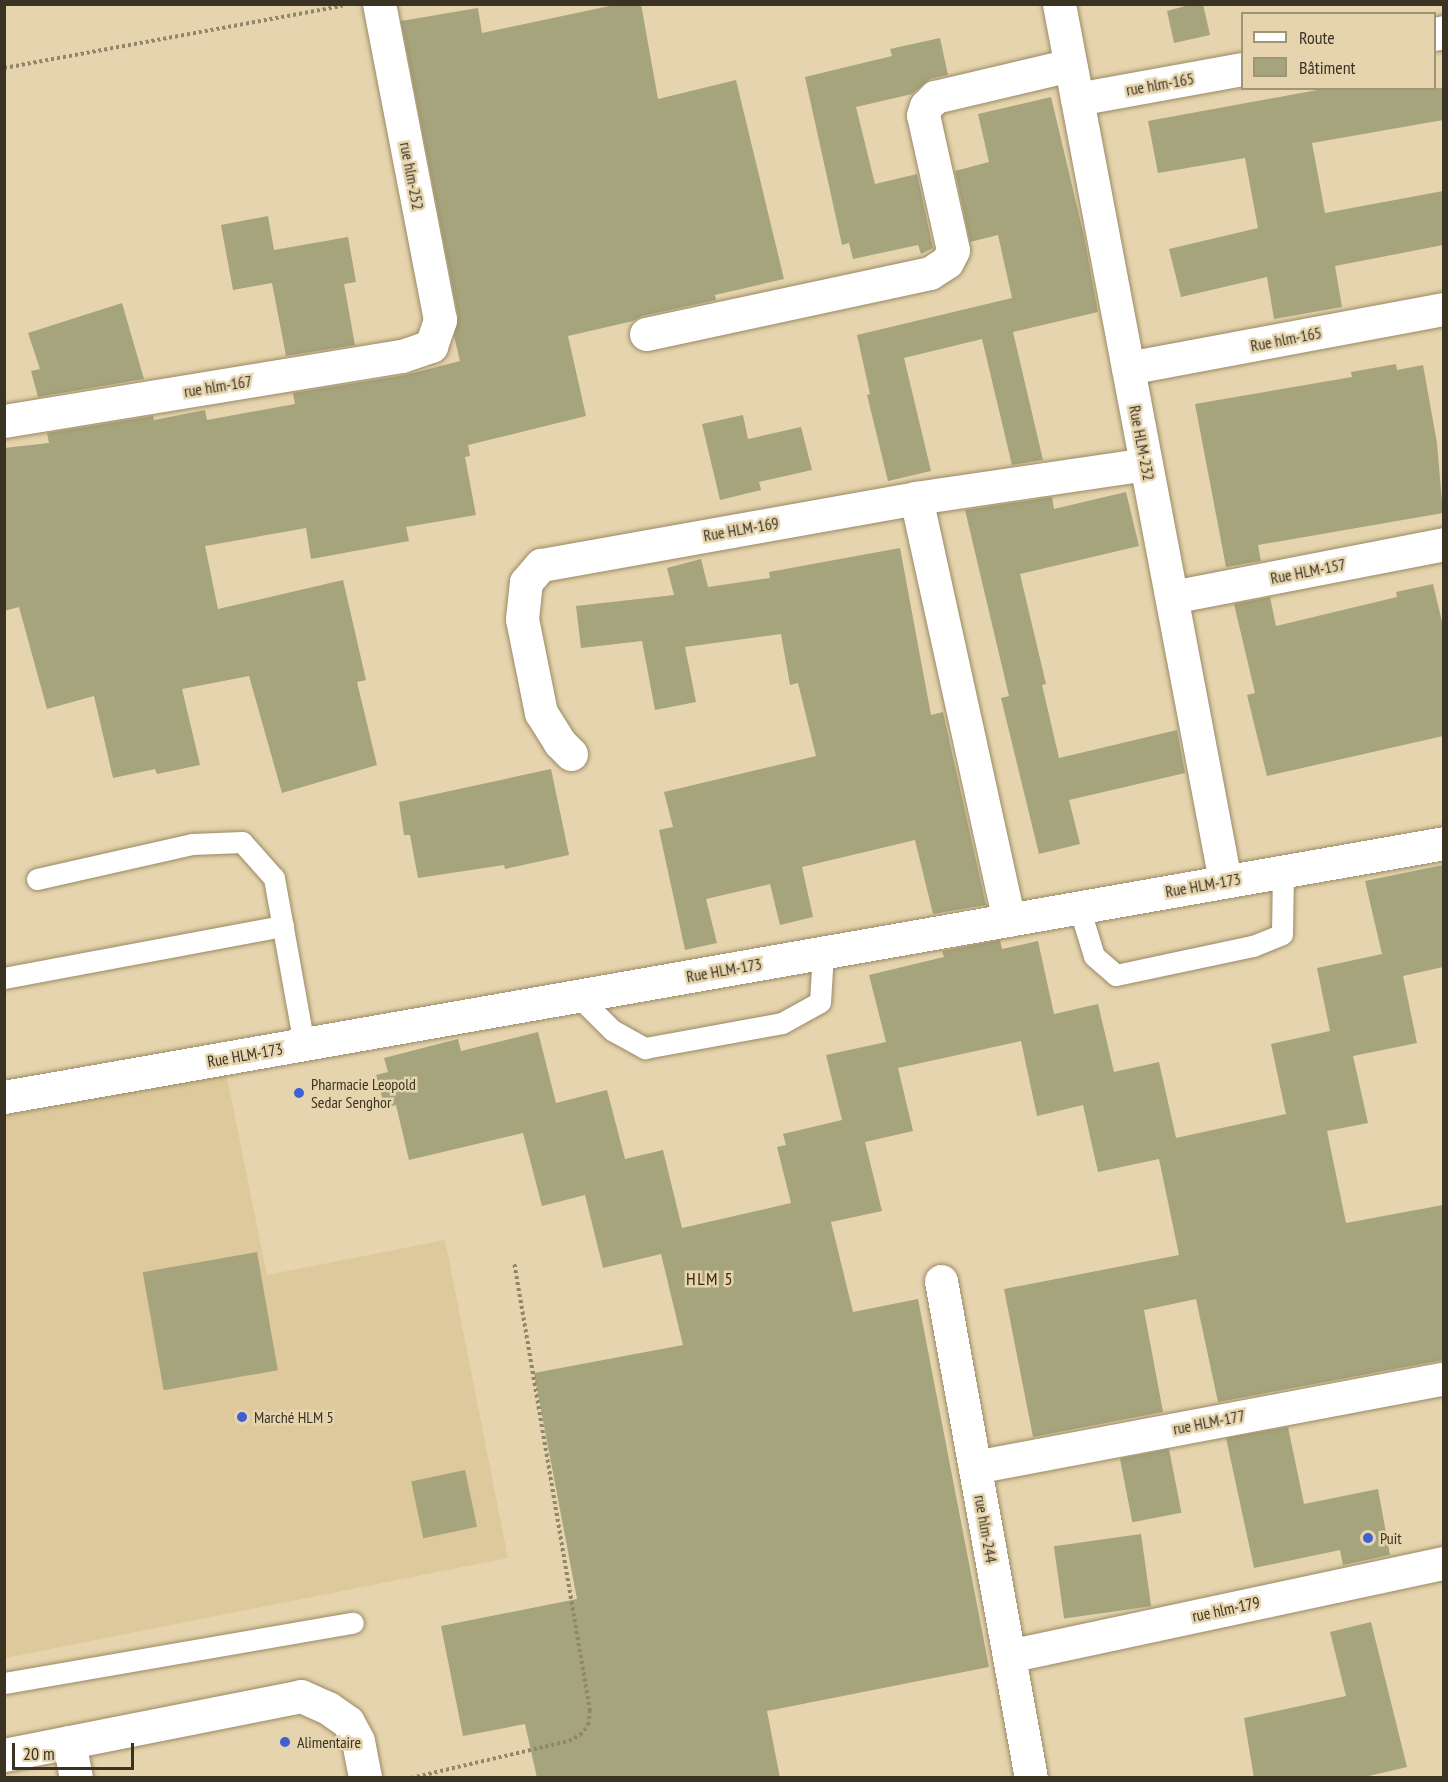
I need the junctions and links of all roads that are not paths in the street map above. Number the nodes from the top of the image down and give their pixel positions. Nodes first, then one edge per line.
1 (379, 4) edge
2 (1059, 4) edge
3 (1070, 65) junction
4 (1241, 69) edge
5 (1077, 99) junction
6 (1443, 309) edge
7 (646, 334) dead end
8 (431, 346) joint
9 (1128, 368) junction
10 (4, 421) edge
11 (1146, 464) junction
12 (916, 498) junction
13 (1443, 544) edge
14 (1172, 597) junction
15 (571, 754) dead end
16 (1443, 843) edge
17 (1283, 871) junction
18 (37, 879) dead end
19 (1225, 881) junction
20 (1079, 907) junction
21 (1009, 920) junction
22 (283, 926) junction
23 (823, 953) junction
24 (4, 978) edge
25 (578, 996) junction
26 (304, 1044) junction
27 (4, 1097) edge
28 (940, 1281) dead end
29 (1443, 1378) edge
30 (975, 1467) junction
31 (1443, 1563) edge
32 (353, 1623) dead end
33 (1009, 1656) junction
34 (4, 1683) edge
35 (69, 1742) junction
36 (4, 1755) edge
37 (76, 1778) edge
38 (365, 1778) edge
39 (1031, 1778) edge

1 - 8 street, rue hlm-252
2 - 3 street, Rue HLM-232
3 - 5 street, Rue HLM-232
3 - 7 street
4 - 5 street, rue hlm-165
5 - 9 street, Rue HLM-232
6 - 9 street, Rue hlm-165
8 - 10 street, rue hlm-167
9 - 11 street, Rue HLM-232
11 - 12 street, Rue HLM-169
11 - 14 street, Rue HLM-232
12 - 15 street, Rue HLM-169
12 - 21 street
13 - 14 street, Rue HLM-157
14 - 19 street, Rue HLM-232
16 - 17 street, Rue HLM-173
17 - 19 street, Rue HLM-173
17 - 20 lane
18 - 22 lane
19 - 20 street, Rue HLM-173
20 - 21 street, Rue HLM-173
21 - 23 street, Rue HLM-173
22 - 24 lane
22 - 26 lane
23 - 25 street, Rue HLM-173
23 - 25 lane
25 - 26 street, Rue HLM-173
26 - 27 street, Rue HLM-173
28 - 30 street, rue hlm-244
29 - 30 street, rue HLM-177
30 - 33 street, rue hlm-244
31 - 33 street, rue hlm-179
32 - 34 lane
33 - 39 street, rue hlm-244
35 - 36 street
35 - 37 street
35 - 38 street

